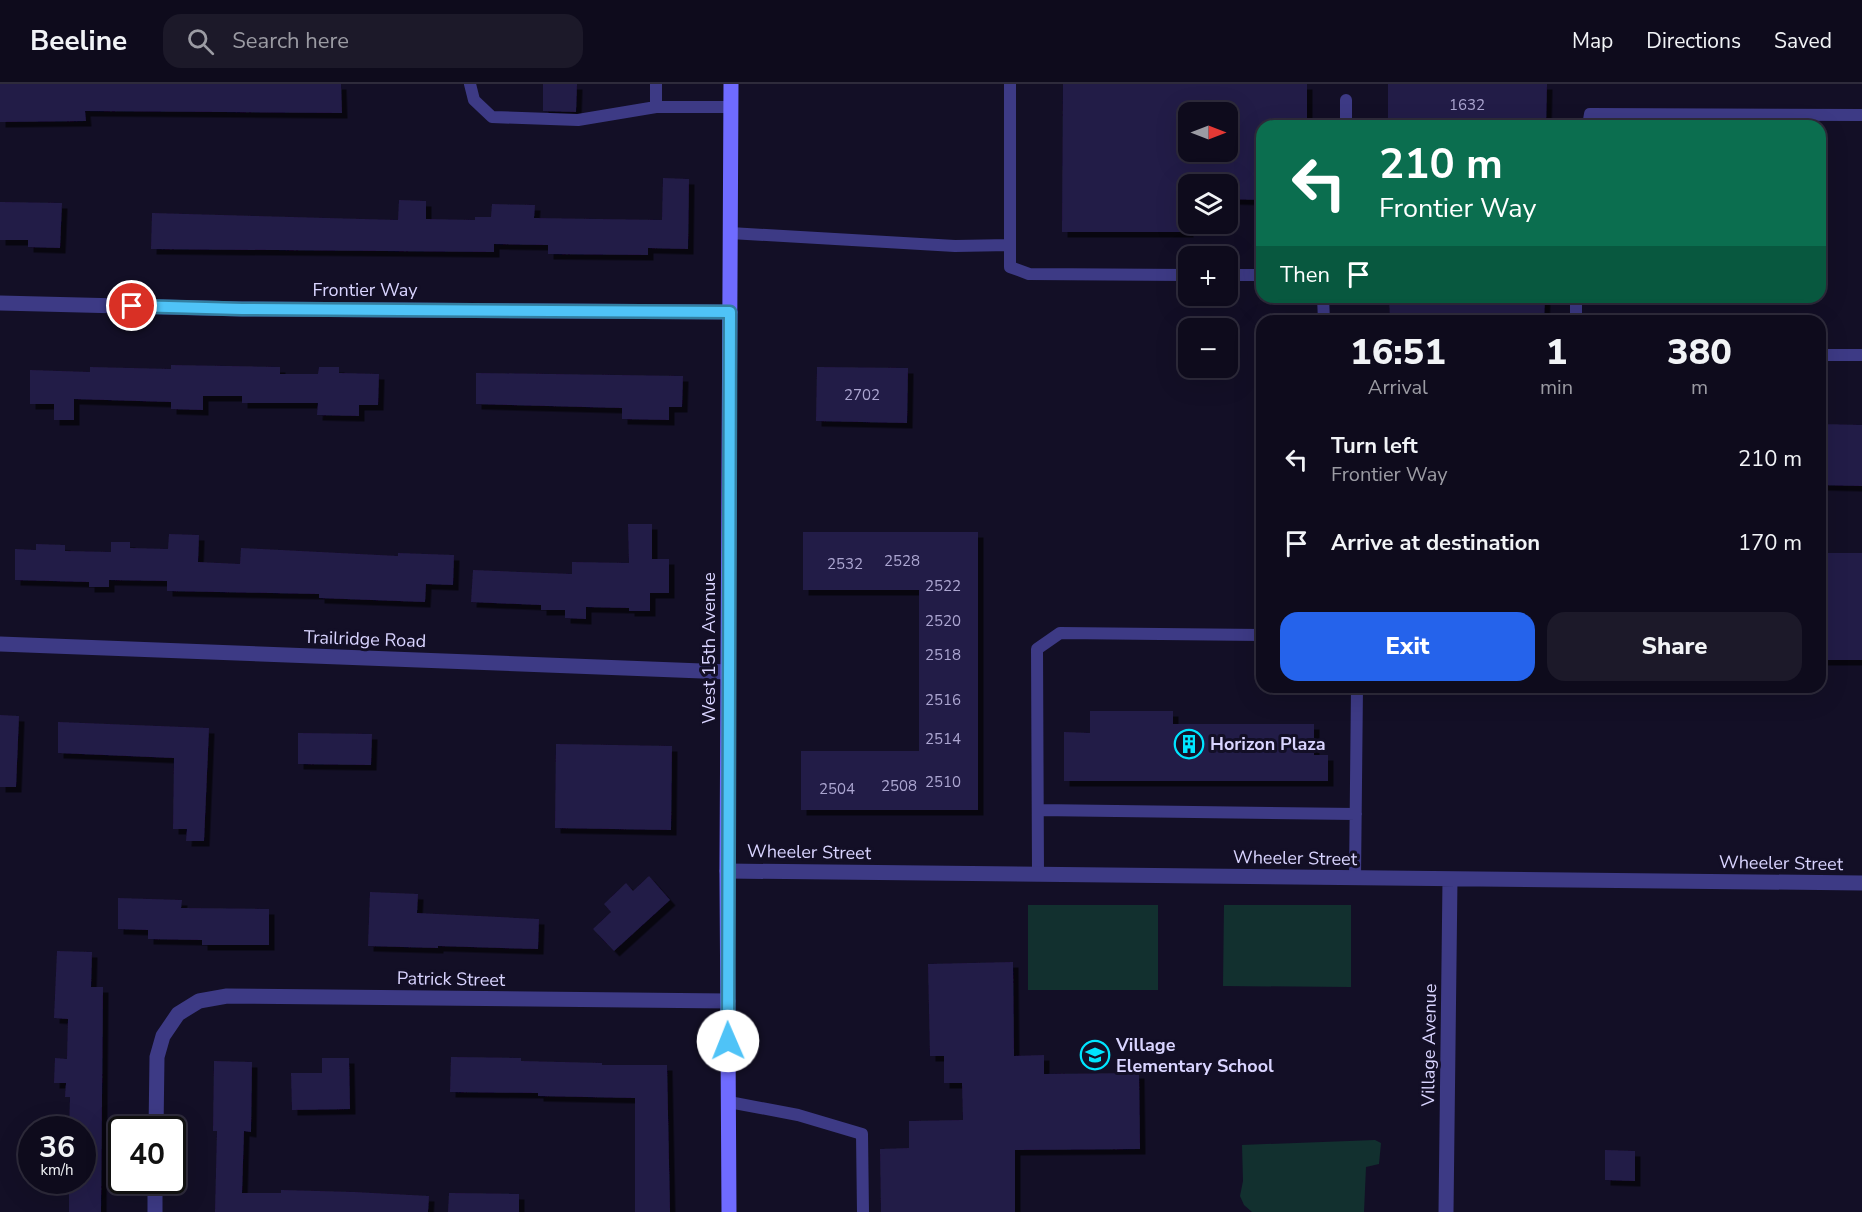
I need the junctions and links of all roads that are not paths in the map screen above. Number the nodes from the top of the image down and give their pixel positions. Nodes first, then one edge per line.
1 (470, 84) edge
2 (656, 84) edge
3 (730, 84) edge
4 (1010, 84) edge
5 (1346, 100) dead end
6 (656, 107) junction
7 (730, 107) junction
8 (1862, 115) edge
9 (1346, 120) edge
10 (1589, 120) edge
11 (730, 233) junction
12 (1010, 245) junction
13 (1178, 275) edge
14 (1238, 275) edge
15 (1256, 275) edge
16 (0, 303) edge
17 (730, 312) junction
18 (1826, 355) edge
19 (1862, 355) edge
20 (1256, 635) edge
21 (0, 644) edge
22 (728, 672) junction
23 (1358, 693) edge
24 (1038, 810) junction
25 (1356, 814) junction
26 (727, 871) junction
27 (1038, 874) junction
28 (1354, 878) junction
29 (1450, 879) junction
30 (1862, 883) edge
31 (728, 1001) junction
32 (729, 1102) junction
33 (156, 1116) edge
34 (155, 1194) edge
35 (155, 1212) edge
36 (729, 1212) edge
37 (863, 1212) edge
38 (1446, 1212) edge

1 - 6 lane
2 - 6 lane
3 - 7 street, West 15th Avenue
4 - 12 lane
5 - 9 lane
6 - 7 lane
7 - 11 street, West 15th Avenue
8 - 10 lane
11 - 12 lane
11 - 17 street, West 15th Avenue
12 - 13 lane
14 - 15 lane
16 - 17 street, Frontier Way
17 - 22 street, West 15th Avenue
18 - 19 lane
20 - 24 lane
21 - 22 street, Trailridge Road
22 - 26 street, West 15th Avenue
23 - 25 lane
24 - 25 lane
24 - 27 lane
25 - 28 lane
26 - 27 street, Wheeler Street
26 - 31 street, West 15th Avenue
27 - 28 street, Wheeler Street
28 - 29 street, Wheeler Street
29 - 30 street, Wheeler Street
29 - 38 street, Village Avenue
31 - 32 street, West 15th Avenue
31 - 33 street, Patrick Street
32 - 36 street, West 15th Avenue
32 - 37 lane
34 - 35 street

